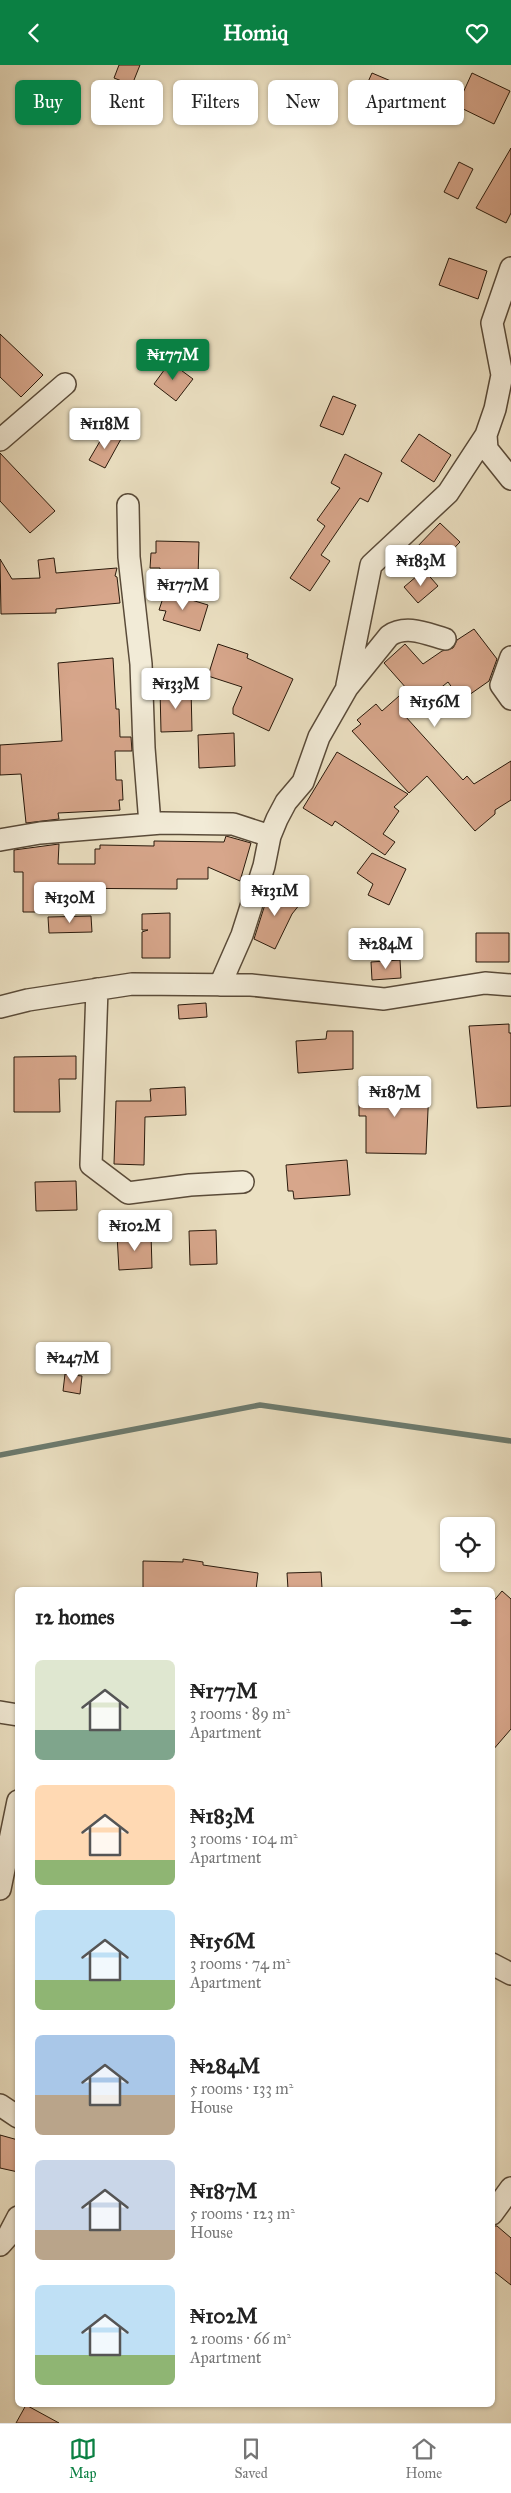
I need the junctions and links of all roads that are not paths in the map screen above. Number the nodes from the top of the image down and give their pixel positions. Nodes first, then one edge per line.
1 (511, 268) edge
2 (65, 384) dead end
3 (486, 435) junction
4 (0, 440) edge
5 (511, 479) edge
6 (128, 505) dead end
7 (445, 639) dead end
8 (511, 657) edge
9 (347, 688) junction
10 (511, 699) edge
11 (150, 824) junction
12 (270, 837) junction
13 (0, 841) edge
14 (220, 985) junction
15 (511, 985) edge
16 (97, 989) junction
17 (0, 1007) edge
18 (243, 1183) dead end
19 (0, 1712) edge
20 (15, 1714) edge
21 (15, 1810) edge
22 (4, 1844) edge
23 (0, 1889) edge
24 (495, 1965) edge
25 (511, 1974) edge
26 (0, 2105) edge
27 (15, 2115) edge
28 (511, 2188) edge
29 (495, 2210) edge
30 (15, 2223) edge
31 (0, 2245) edge

1 - 3 street
2 - 4 street
3 - 5 street
3 - 9 street
6 - 11 street
7 - 9 street
8 - 10 street
9 - 12 street
11 - 12 street
11 - 13 street
12 - 14 street
14 - 15 street
14 - 16 street
16 - 17 street
16 - 18 street
19 - 20 street
21 - 22 street
22 - 23 street
24 - 25 street
26 - 27 street
28 - 29 street
30 - 31 street

